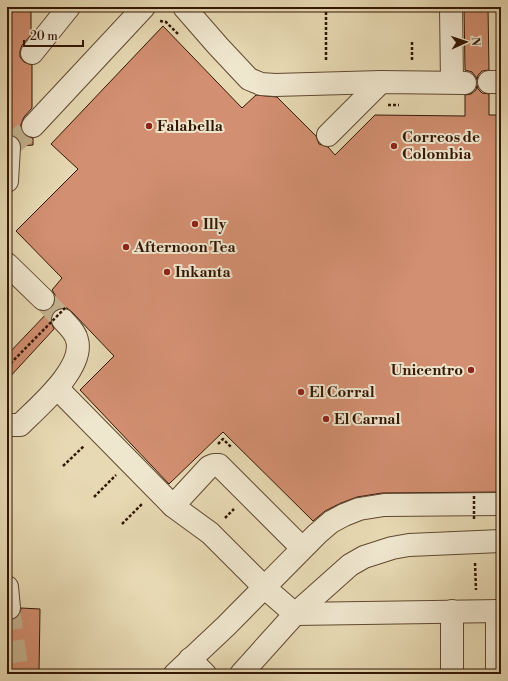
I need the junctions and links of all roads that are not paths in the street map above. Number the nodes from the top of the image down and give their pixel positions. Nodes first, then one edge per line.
1 (69, 7) edge
2 (184, 7) edge
3 (451, 7) edge
4 (151, 15) edge
5 (32, 53) dead end
6 (381, 82) junction
7 (32, 126) tunnel mouth
8 (328, 134) dead end
9 (9, 147) dead end
10 (7, 181) edge
11 (7, 264) edge
12 (43, 300) tunnel mouth
13 (64, 313) tunnel mouth
14 (57, 388) junction
15 (7, 425) edge
16 (501, 504) edge
17 (173, 506) junction
18 (501, 541) edge
19 (302, 548) junction
20 (264, 587) junction
21 (452, 611) junction
22 (499, 611) edge
23 (295, 614) junction
24 (198, 666) edge
25 (175, 674) edge
26 (241, 674) edge
27 (452, 674) edge
28 (497, 674) edge

1 - 5 lane
2 - 6 lane
3 - 6 lane
4 - 7 lane
6 - 8 lane
9 - 10 lane
11 - 12 lane
13 - 14 lane
14 - 15 lane
14 - 17 lane
16 - 19 lane
17 - 19 lane
17 - 20 lane
18 - 23 lane
19 - 20 lane
20 - 23 lane
20 - 24 lane
21 - 22 lane
21 - 23 lane
21 - 27 lane
22 - 28 lane
23 - 26 lane
24 - 25 lane

